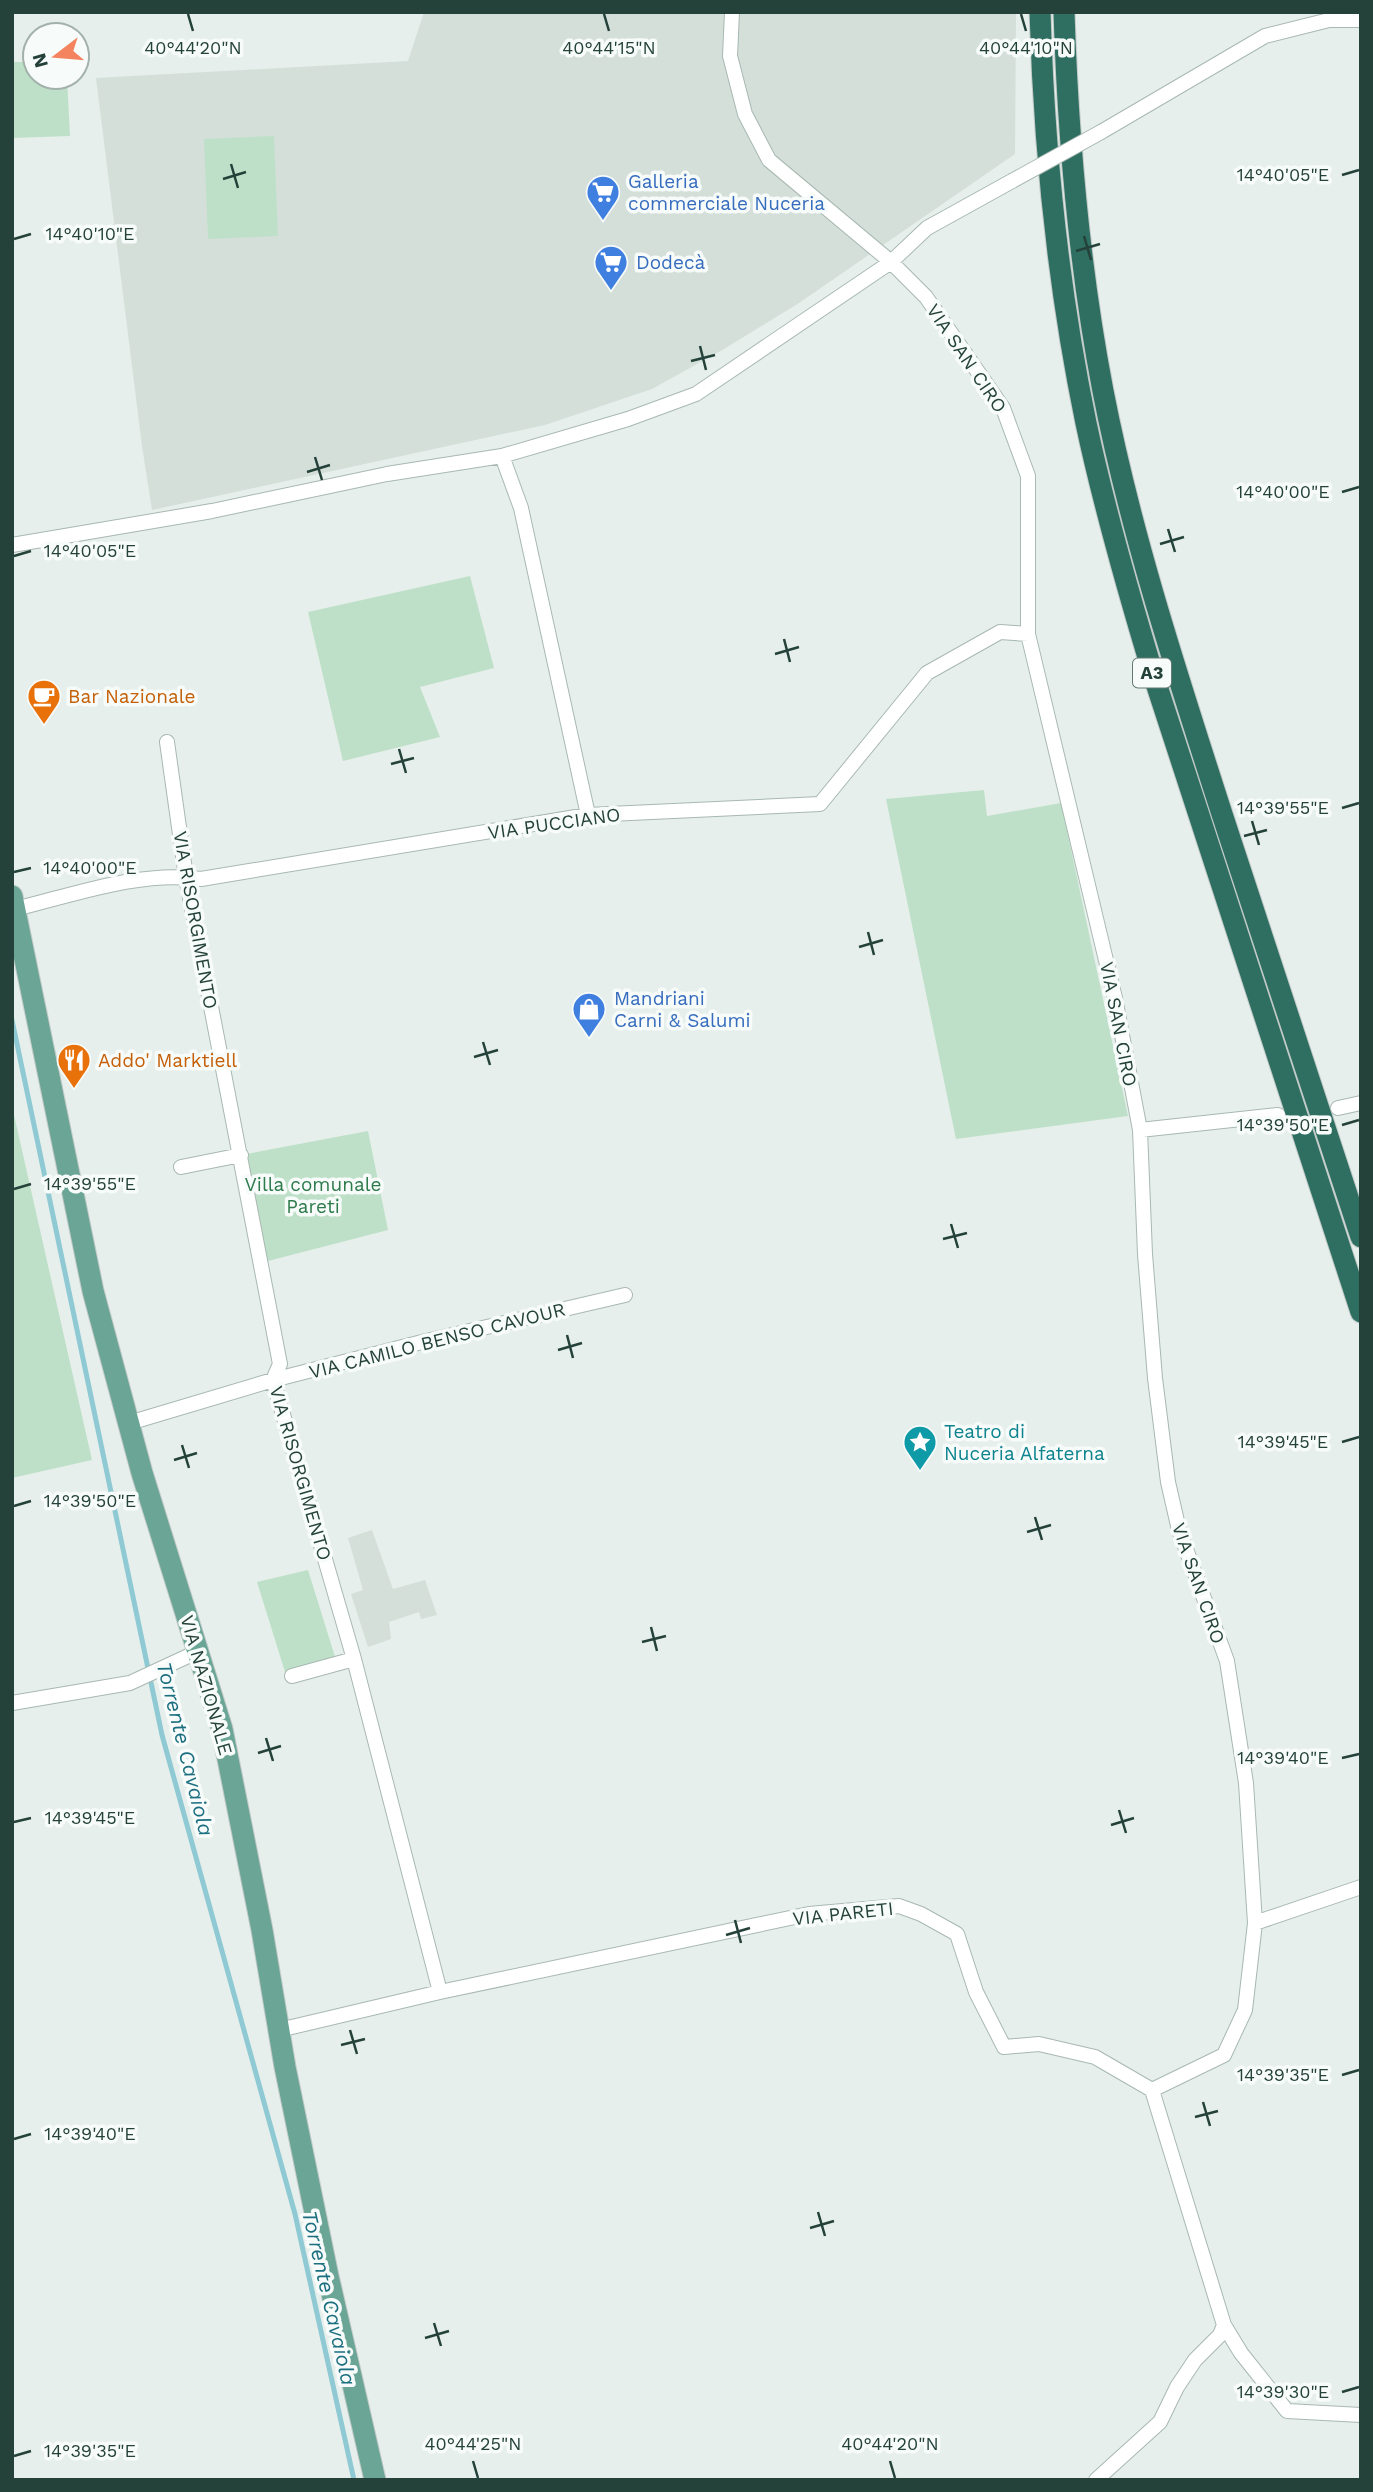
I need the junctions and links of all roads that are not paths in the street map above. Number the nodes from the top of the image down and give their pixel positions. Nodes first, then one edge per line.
1 (732, 12) edge
2 (1040, 12) edge
3 (1064, 12) edge
4 (1361, 20) edge
5 (891, 262) junction
6 (502, 456) junction
7 (12, 545) edge
8 (1028, 634) junction
9 (167, 742) dead end
10 (588, 815) junction
11 (186, 877) junction
12 (13, 903) edge
13 (1361, 1103) edge
14 (1338, 1108) dead end
15 (1278, 1115) dead end
16 (1140, 1130) junction
17 (241, 1155) junction
18 (181, 1167) dead end
19 (1361, 1237) edge
20 (625, 1296) dead end
21 (1361, 1312) edge
22 (273, 1380) junction
23 (129, 1423) junction
24 (199, 1651) junction
25 (354, 1659) junction
26 (292, 1676) dead end
27 (12, 1703) edge
28 (1361, 1887) edge
29 (1255, 1923) junction
30 (440, 1992) junction
31 (279, 2030) junction
32 (1152, 2090) junction
33 (1224, 2325) junction
34 (1361, 2414) edge
35 (375, 2480) edge
36 (1096, 2480) edge

1 - 5 street, VIA SAN CIRO
2 - 21 highway, A3
3 - 19 highway, A3
4 - 5 street, bridge
5 - 6 street
5 - 8 street, VIA SAN CIRO
6 - 7 street
6 - 10 street
8 - 10 street, VIA PUCCIANO
8 - 16 street, VIA SAN CIRO
9 - 11 street, VIA RISORGIMENTO
10 - 11 street, VIA PUCCIANO
11 - 12 street, VIA PUCCIANO
11 - 17 street, VIA RISORGIMENTO
12 - 23 main road, VIA NAZIONALE
13 - 14 street
15 - 16 street
16 - 29 street, VIA SAN CIRO
17 - 18 street
17 - 22 street, VIA RISORGIMENTO
20 - 22 street, VIA CAMILO BENSO CAVOUR
22 - 23 street, VIA CAMILO BENSO CAVOUR
22 - 25 street, VIA RISORGIMENTO
23 - 24 main road, VIA NAZIONALE
24 - 27 street
24 - 31 main road, VIA NAZIONALE
25 - 26 street
25 - 30 street, VIA RISORGIMENTO
28 - 29 street
29 - 32 street, VIA SAN CIRO
30 - 31 street, VIA PARETI
30 - 32 street, VIA PARETI
31 - 35 main road, VIA NAZIONALE
32 - 33 street
33 - 34 street
33 - 36 street

